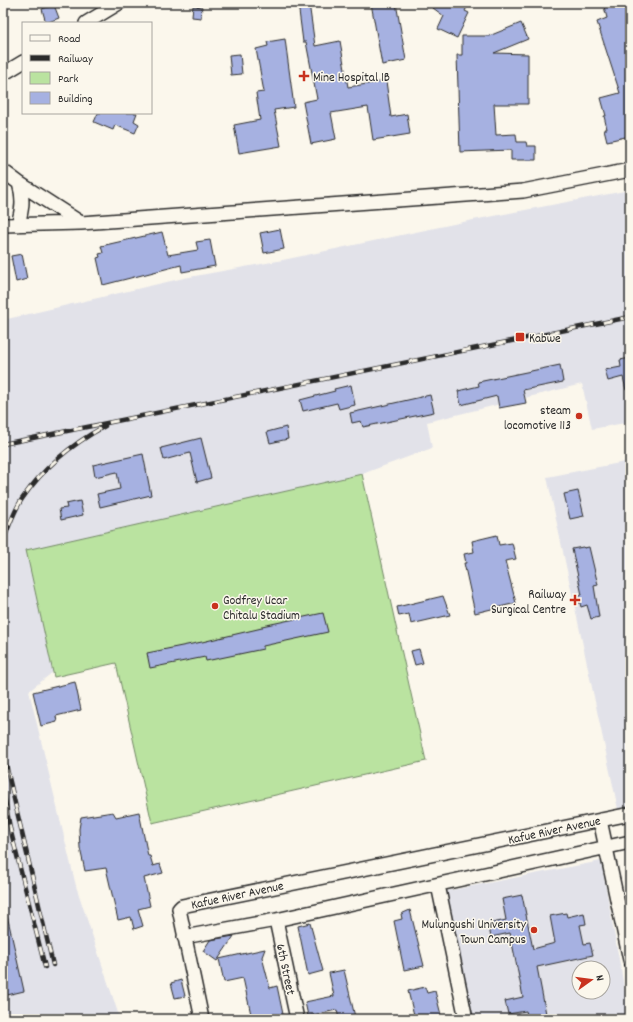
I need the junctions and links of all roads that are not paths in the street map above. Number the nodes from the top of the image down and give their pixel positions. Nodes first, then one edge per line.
1 (119, 3) edge
2 (88, 22) edge
3 (22, 63) edge
4 (3, 74) edge
5 (630, 170) edge
6 (3, 171) edge
7 (19, 184) junction
8 (81, 223) junction
9 (3, 225) edge
10 (18, 225) junction
11 (630, 814) edge
12 (600, 820) junction
13 (630, 842) edge
14 (606, 848) junction
15 (438, 885) junction
16 (276, 920) junction
17 (184, 937) junction
18 (630, 960) edge
19 (202, 1019) edge
20 (297, 1019) edge
21 (466, 1019) edge

1 - 2 street
3 - 4 street
5 - 8 street
6 - 7 street
7 - 8 street
7 - 10 street
8 - 10 street
9 - 10 street
11 - 12 street, Kafue River Avenue
12 - 14 street
12 - 17 street, Kafue River Avenue
13 - 14 street
14 - 15 street
14 - 18 street
15 - 16 street
15 - 21 street
16 - 17 street
16 - 20 street, 6th Street
17 - 19 street

